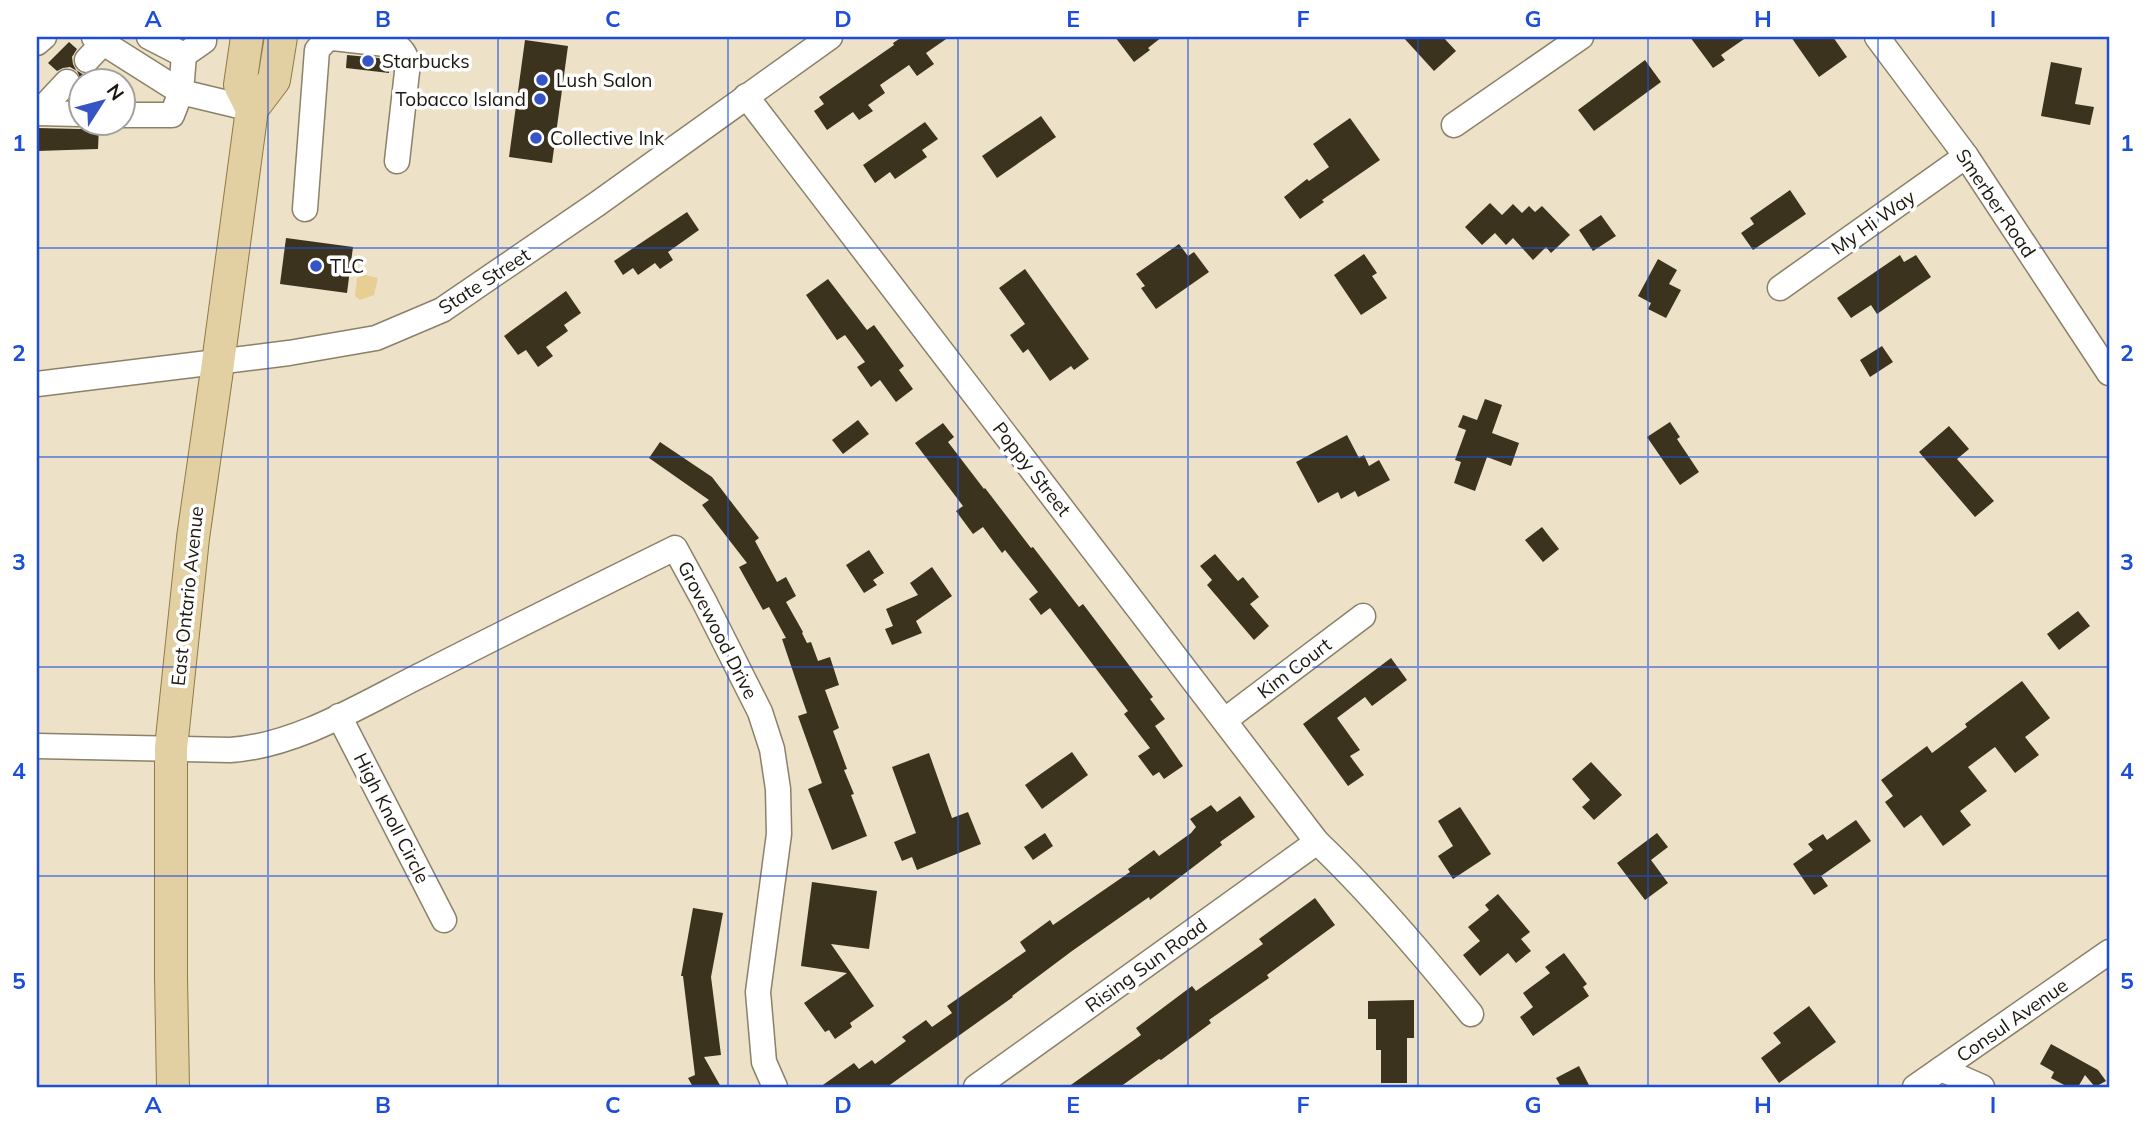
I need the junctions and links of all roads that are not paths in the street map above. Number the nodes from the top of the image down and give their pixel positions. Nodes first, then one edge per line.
1 (44, 37) edge
2 (149, 37) edge
3 (204, 37) edge
4 (247, 37) edge
5 (281, 37) edge
6 (830, 37) edge
7 (1581, 37) edge
8 (1877, 37) edge
9 (37, 43) edge
10 (95, 47) edge
11 (184, 55) junction
12 (66, 83) edge
13 (180, 92) junction
14 (746, 96) junction
15 (252, 109) junction
16 (37, 113) edge
17 (66, 114) edge
18 (136, 114) edge
19 (1454, 125) dead end
20 (1966, 156) junction
21 (397, 161) dead end
22 (305, 209) dead end
23 (1780, 288) dead end
24 (218, 363) junction
25 (2109, 373) edge
26 (37, 384) edge
27 (1363, 616) dead end
28 (339, 716) junction
29 (1225, 720) junction
30 (37, 746) edge
31 (171, 748) junction
32 (1317, 842) junction
33 (444, 920) dead end
34 (2109, 952) edge
35 (1471, 1014) dead end
36 (1941, 1069) junction
37 (173, 1087) edge
38 (775, 1087) edge
39 (976, 1087) edge
40 (1915, 1087) edge
41 (1982, 1087) edge

1 - 9 street
2 - 11 street
3 - 11 street
4 - 15 main road, East Ontario Avenue
5 - 15 main road, East Ontario Avenue
6 - 14 street, State Street
7 - 19 street
8 - 20 street, Smerber Road
10 - 13 street
11 - 13 street
12 - 16 street
13 - 15 street
13 - 18 street
14 - 24 street, State Street
14 - 29 street, Poppy Street
15 - 24 main road, East Ontario Avenue
16 - 17 street
20 - 23 street, My Hi Way
20 - 25 street, Smerber Road
21 - 22 street
24 - 26 street, State Street
24 - 31 main road, East Ontario Avenue
27 - 29 street, Kim Court
28 - 31 street, Grovewood Drive
28 - 33 street, High Knoll Circle
28 - 38 street, Grovewood Drive
29 - 32 street, Poppy Street
30 - 31 street, Grovewood Drive
31 - 37 main road, East Ontario Avenue
32 - 35 street, Poppy Street
32 - 39 street, Rising Sun Road
34 - 36 street, Consul Avenue
36 - 40 street, Consul Avenue
36 - 41 street

